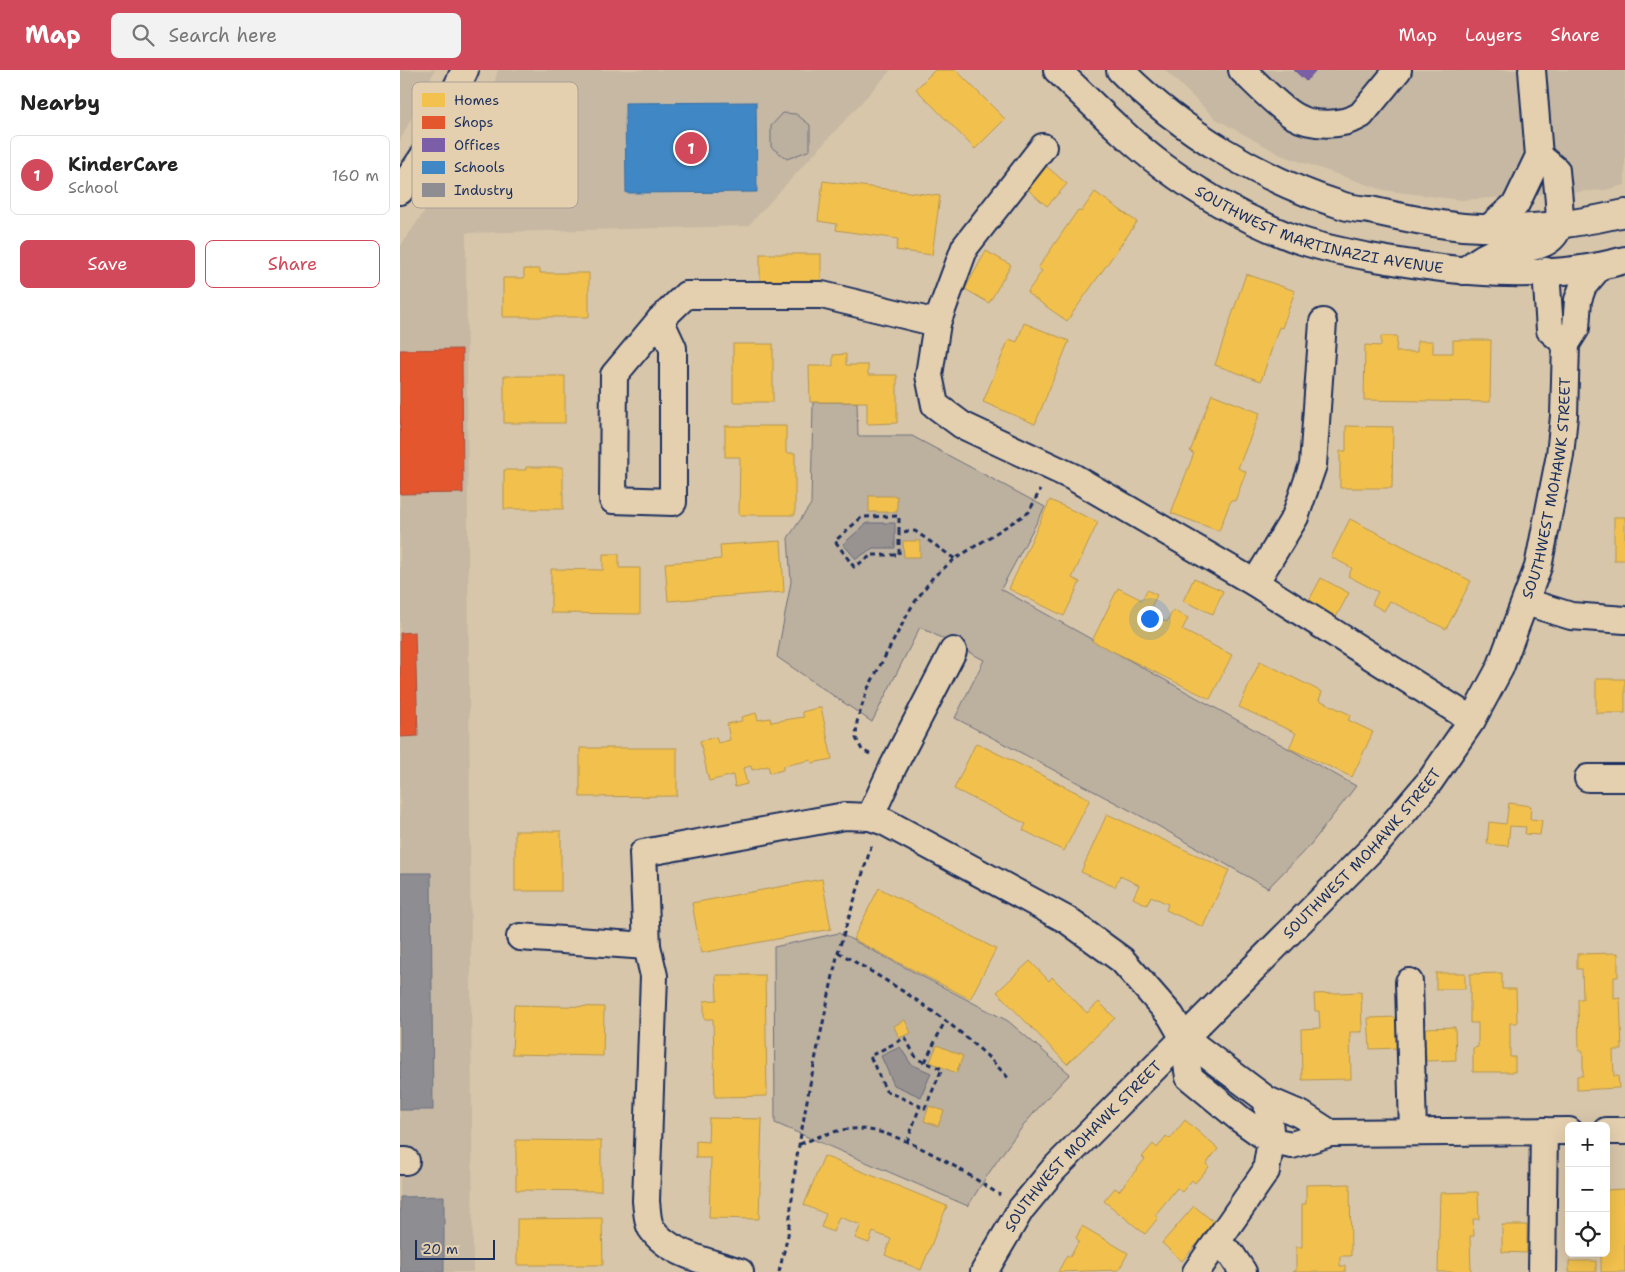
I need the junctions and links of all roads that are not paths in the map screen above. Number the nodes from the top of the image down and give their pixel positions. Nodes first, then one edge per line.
1 (465, 70) edge
2 (1057, 70) edge
3 (1120, 70) edge
4 (1242, 70) edge
5 (1398, 70) edge
6 (1532, 70) edge
7 (459, 82) edge
8 (1043, 147) dead end
9 (1539, 156) junction
10 (412, 173) edge
11 (400, 191) edge
12 (1625, 213) edge
13 (1559, 223) junction
14 (1489, 228) junction
15 (1625, 260) edge
16 (1600, 266) junction
17 (1464, 271) junction
18 (1546, 271) junction
19 (660, 320) junction
20 (937, 322) junction
21 (1323, 322) dead end
22 (1566, 344) junction
23 (1255, 583) junction
24 (1526, 602) junction
25 (1625, 620) edge
26 (953, 651) dead end
27 (1472, 720) junction
28 (1588, 778) dead end
29 (1625, 778) edge
30 (878, 819) junction
31 (520, 937) dead end
32 (647, 946) junction
33 (1409, 982) dead end
34 (1183, 1037) junction
35 (1267, 1100) junction
36 (1556, 1131) edge
37 (1610, 1131) edge
38 (1625, 1131) edge
39 (1412, 1132) junction
40 (1330, 1133) junction
41 (1271, 1141) junction
42 (1216, 1245) junction
43 (740, 1272) edge
44 (984, 1272) edge
45 (1196, 1272) edge
46 (1243, 1272) edge
47 (1542, 1272) edge

1 - 7 street
2 - 17 street, SOUTHWEST MARTINAZZI AVENUE
3 - 14 street, SOUTHWEST MARTINAZZI AVENUE
4 - 5 street
6 - 9 street
8 - 20 street
9 - 13 street
9 - 14 street
10 - 11 street
12 - 13 street, SOUTHWEST MARTINAZZI AVENUE
13 - 14 street, SOUTHWEST MARTINAZZI AVENUE
13 - 17 street
15 - 16 street, SOUTHWEST MARTINAZZI AVENUE
16 - 18 street, SOUTHWEST MARTINAZZI AVENUE
16 - 22 street, SOUTHWEST MOHAWK STREET
17 - 18 street, SOUTHWEST MARTINAZZI AVENUE
18 - 22 street
19 - 19 street
19 - 20 street
20 - 23 street
21 - 23 street
22 - 24 street, SOUTHWEST MOHAWK STREET
23 - 27 street
24 - 25 street
24 - 27 street, SOUTHWEST MOHAWK STREET
26 - 30 street
27 - 34 street, SOUTHWEST MOHAWK STREET
28 - 29 street
30 - 32 street
30 - 34 street
31 - 32 street
32 - 43 street
33 - 39 street
34 - 35 street
34 - 41 street
34 - 44 street, SOUTHWEST MOHAWK STREET
35 - 40 street
35 - 41 street
36 - 39 street
36 - 47 street
37 - 38 street
39 - 40 street
40 - 41 street
41 - 42 street
42 - 45 street
42 - 46 street

